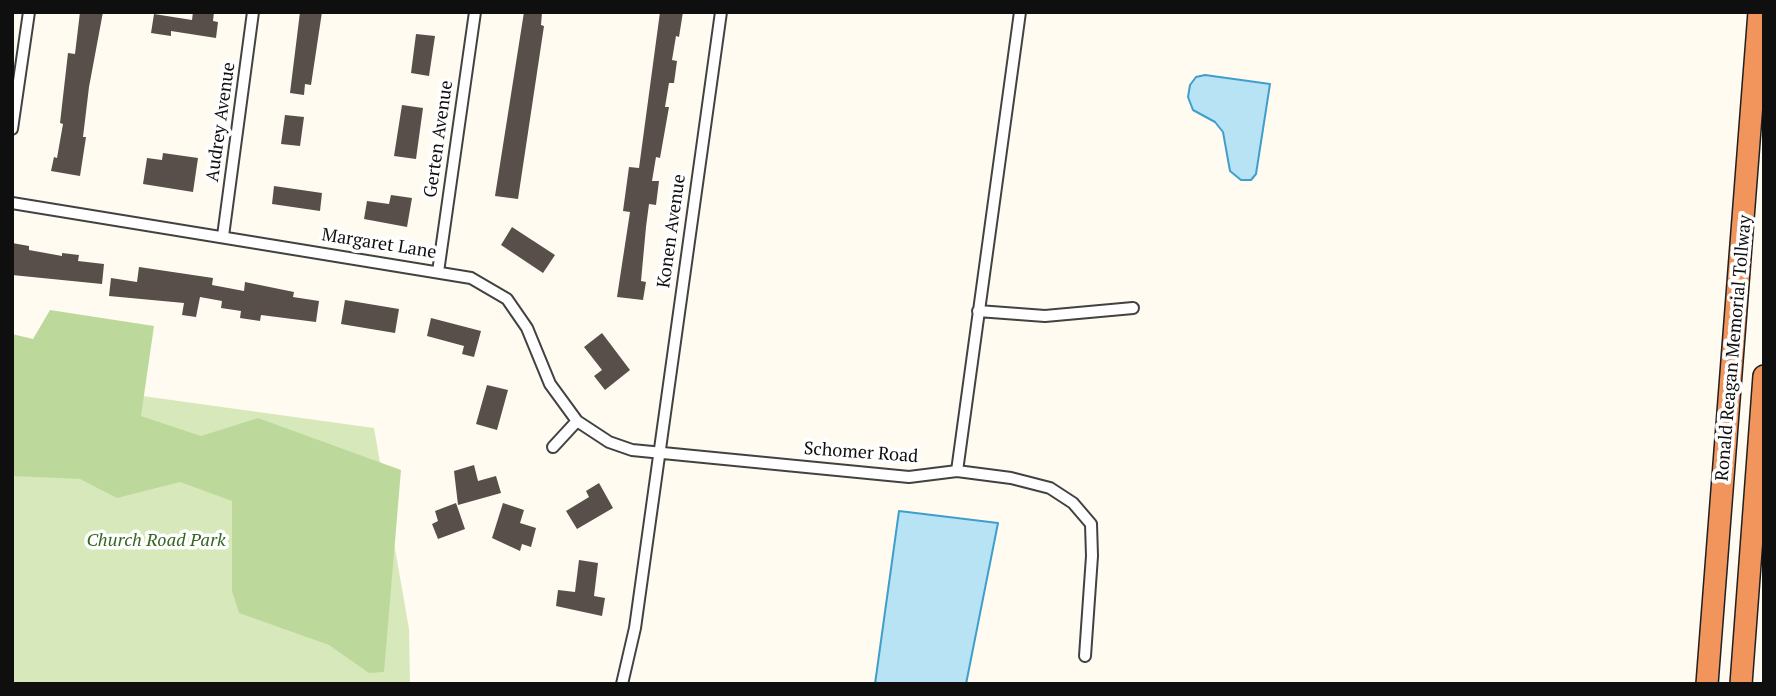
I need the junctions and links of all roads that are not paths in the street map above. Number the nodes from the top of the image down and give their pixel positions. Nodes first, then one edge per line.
1 (29, 12) edge
2 (253, 12) edge
3 (475, 12) edge
4 (721, 12) edge
5 (1020, 12) edge
6 (1759, 12) edge
7 (12, 129) edge
8 (12, 203) edge
9 (223, 236) junction
10 (438, 272) junction
11 (1133, 308) dead end
12 (978, 311) junction
13 (1764, 376) edge
14 (577, 421) junction
15 (553, 447) dead end
16 (658, 454) junction
17 (957, 471) junction
18 (1085, 656) dead end
19 (622, 684) edge
20 (1707, 684) edge
21 (1741, 684) edge

1 - 7 street
2 - 9 street, Audrey Avenue
3 - 10 street, Gerten Avenue
4 - 16 street, Konen Avenue
5 - 12 street
6 - 20 highway, Ronald Reagan Memorial Tollway
8 - 9 street, Margaret Lane
9 - 10 street, Margaret Lane
10 - 14 street, Margaret Lane
11 - 12 street
12 - 17 street
13 - 21 highway, Ronald Reagan Memorial Tollway
14 - 15 street
14 - 16 street, Margaret Lane
16 - 17 street, Schomer Road
16 - 19 street
17 - 18 street, Schomer Road

